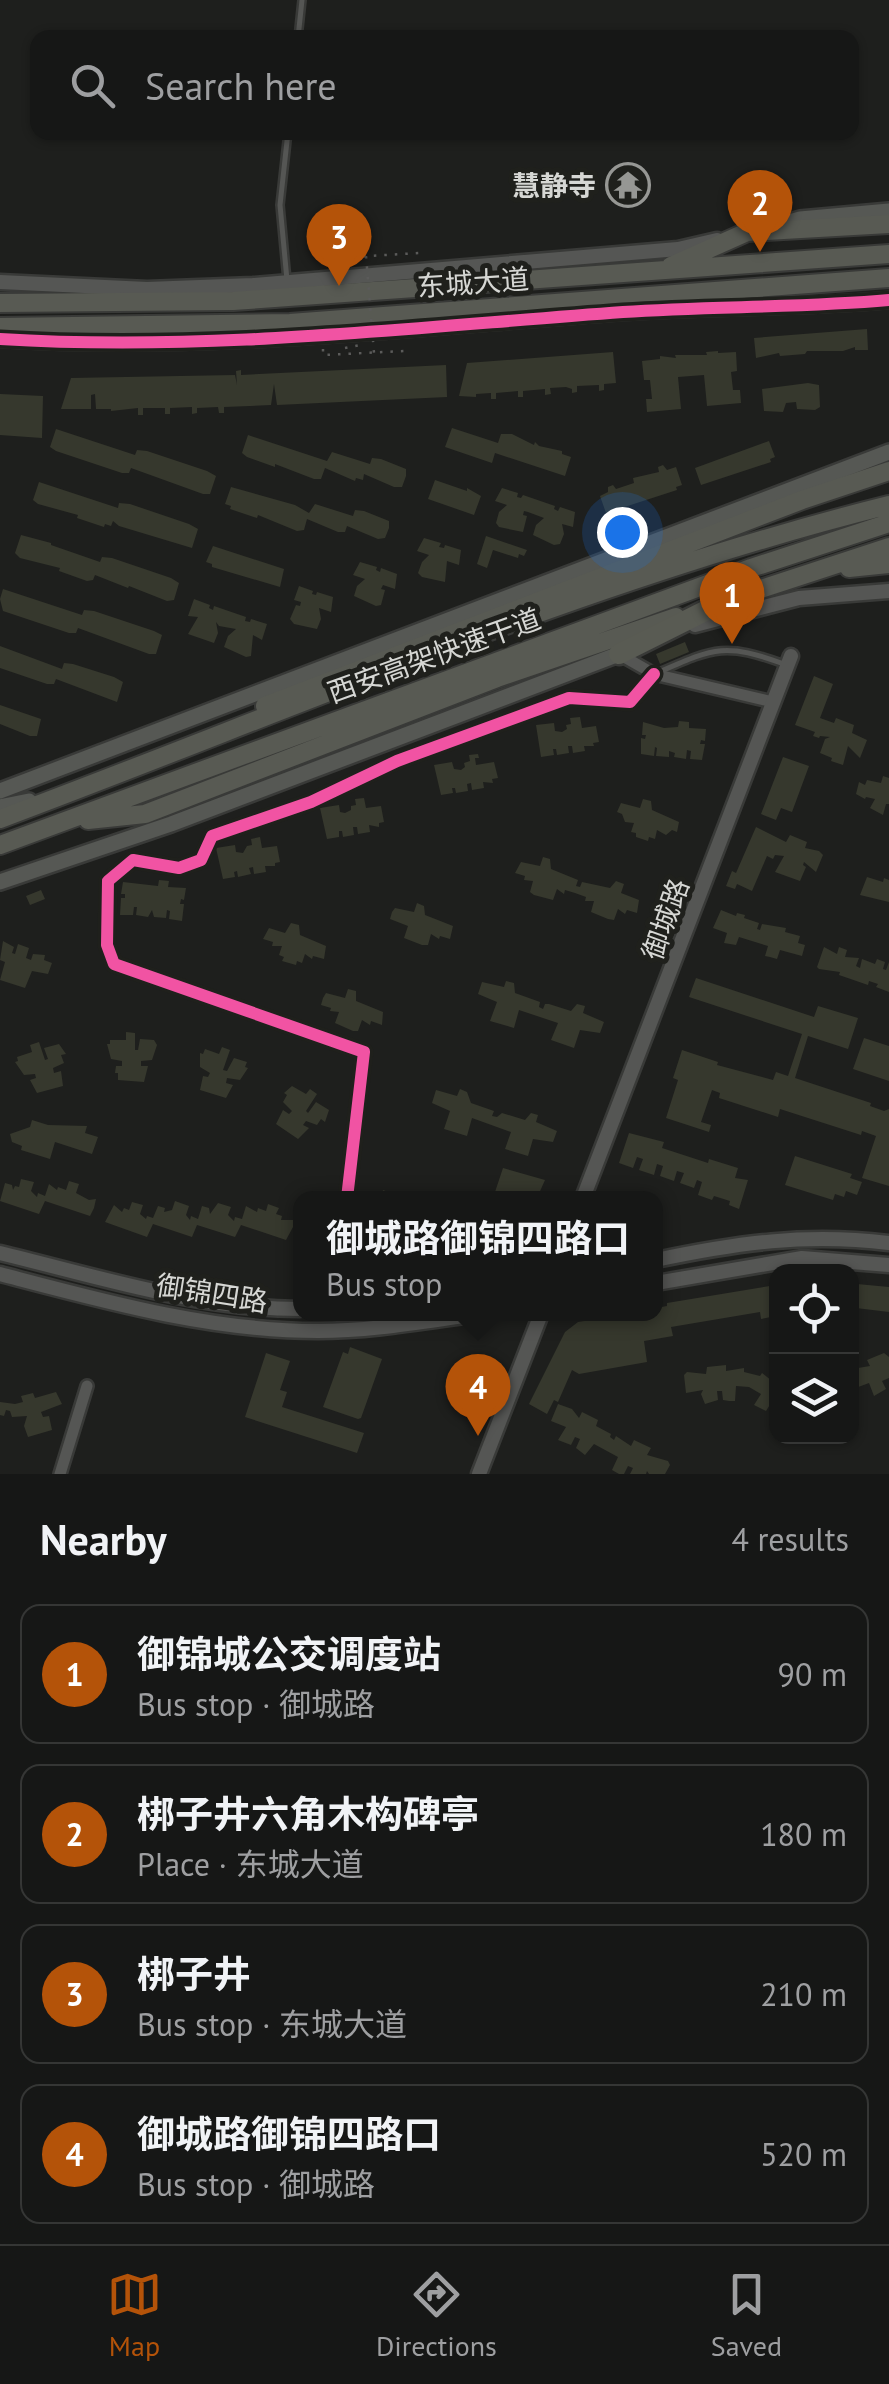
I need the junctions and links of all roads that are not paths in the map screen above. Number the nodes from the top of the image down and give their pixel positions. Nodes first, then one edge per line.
1 (302, 0) edge
2 (299, 30) edge
3 (287, 140) edge
4 (889, 211) edge
5 (889, 224) edge
6 (751, 232) junction
7 (889, 254) edge
8 (657, 272) junction
9 (889, 278) edge
10 (0, 282) edge
11 (288, 290) junction
12 (889, 300) edge
13 (0, 303) edge
14 (290, 323) junction
15 (0, 327) edge
16 (0, 339) edge
17 (889, 452) edge
18 (889, 471) edge
19 (889, 505) edge
20 (889, 523) edge
21 (889, 547) edge
22 (889, 564) edge
23 (809, 573) junction
24 (889, 592) edge
25 (725, 601) junction
26 (619, 654) junction
27 (789, 661) joint
28 (654, 674) junction
29 (773, 702) junction
30 (168, 756) junction
31 (0, 791) edge
32 (72, 792) junction
33 (0, 808) edge
34 (0, 820) edge
35 (58, 824) junction
36 (0, 845) edge
37 (0, 882) edge
38 (348, 1191) edge
39 (587, 1191) edge
40 (889, 1243) edge
41 (0, 1253) edge
42 (663, 1259) edge
43 (889, 1265) edge
44 (0, 1274) edge
45 (663, 1282) edge
46 (293, 1309) edge
47 (431, 1321) edge
48 (537, 1321) edge
49 (87, 1386) dead end
50 (60, 1474) edge
51 (479, 1474) edge

1 - 2 lane
3 - 11 lane
4 - 6 main road
5 - 6 main road
6 - 8 main road
6 - 11 street
7 - 8 main road, 东城大道
8 - 11 main road, 东城大道
9 - 14 main road, 东城大道
10 - 11 street
11 - 13 main road, 东城大道
11 - 14 lane
12 - 16 street
14 - 15 main road, 东城大道
17 - 31 main road
18 - 30 main road
19 - 30 main road, 西安高架快速干道
20 - 35 main road, 西安高架快速干道
21 - 23 main road
22 - 23 main road
23 - 25 main road
24 - 26 street
25 - 26 highway
25 - 35 main road
26 - 28 street
26 - 37 main road
27 - 28 lane
27 - 29 street, 御城路
28 - 29 street
28 - 38 street
29 - 39 street, 御城路
30 - 32 main road, 西安高架快速干道
32 - 33 main road
32 - 34 main road, 西安高架快速干道
35 - 36 main road, 西安高架快速干道
40 - 42 street
41 - 46 street, 御锦四路
43 - 45 street
44 - 47 street, 御锦四路
48 - 51 street
49 - 50 street

